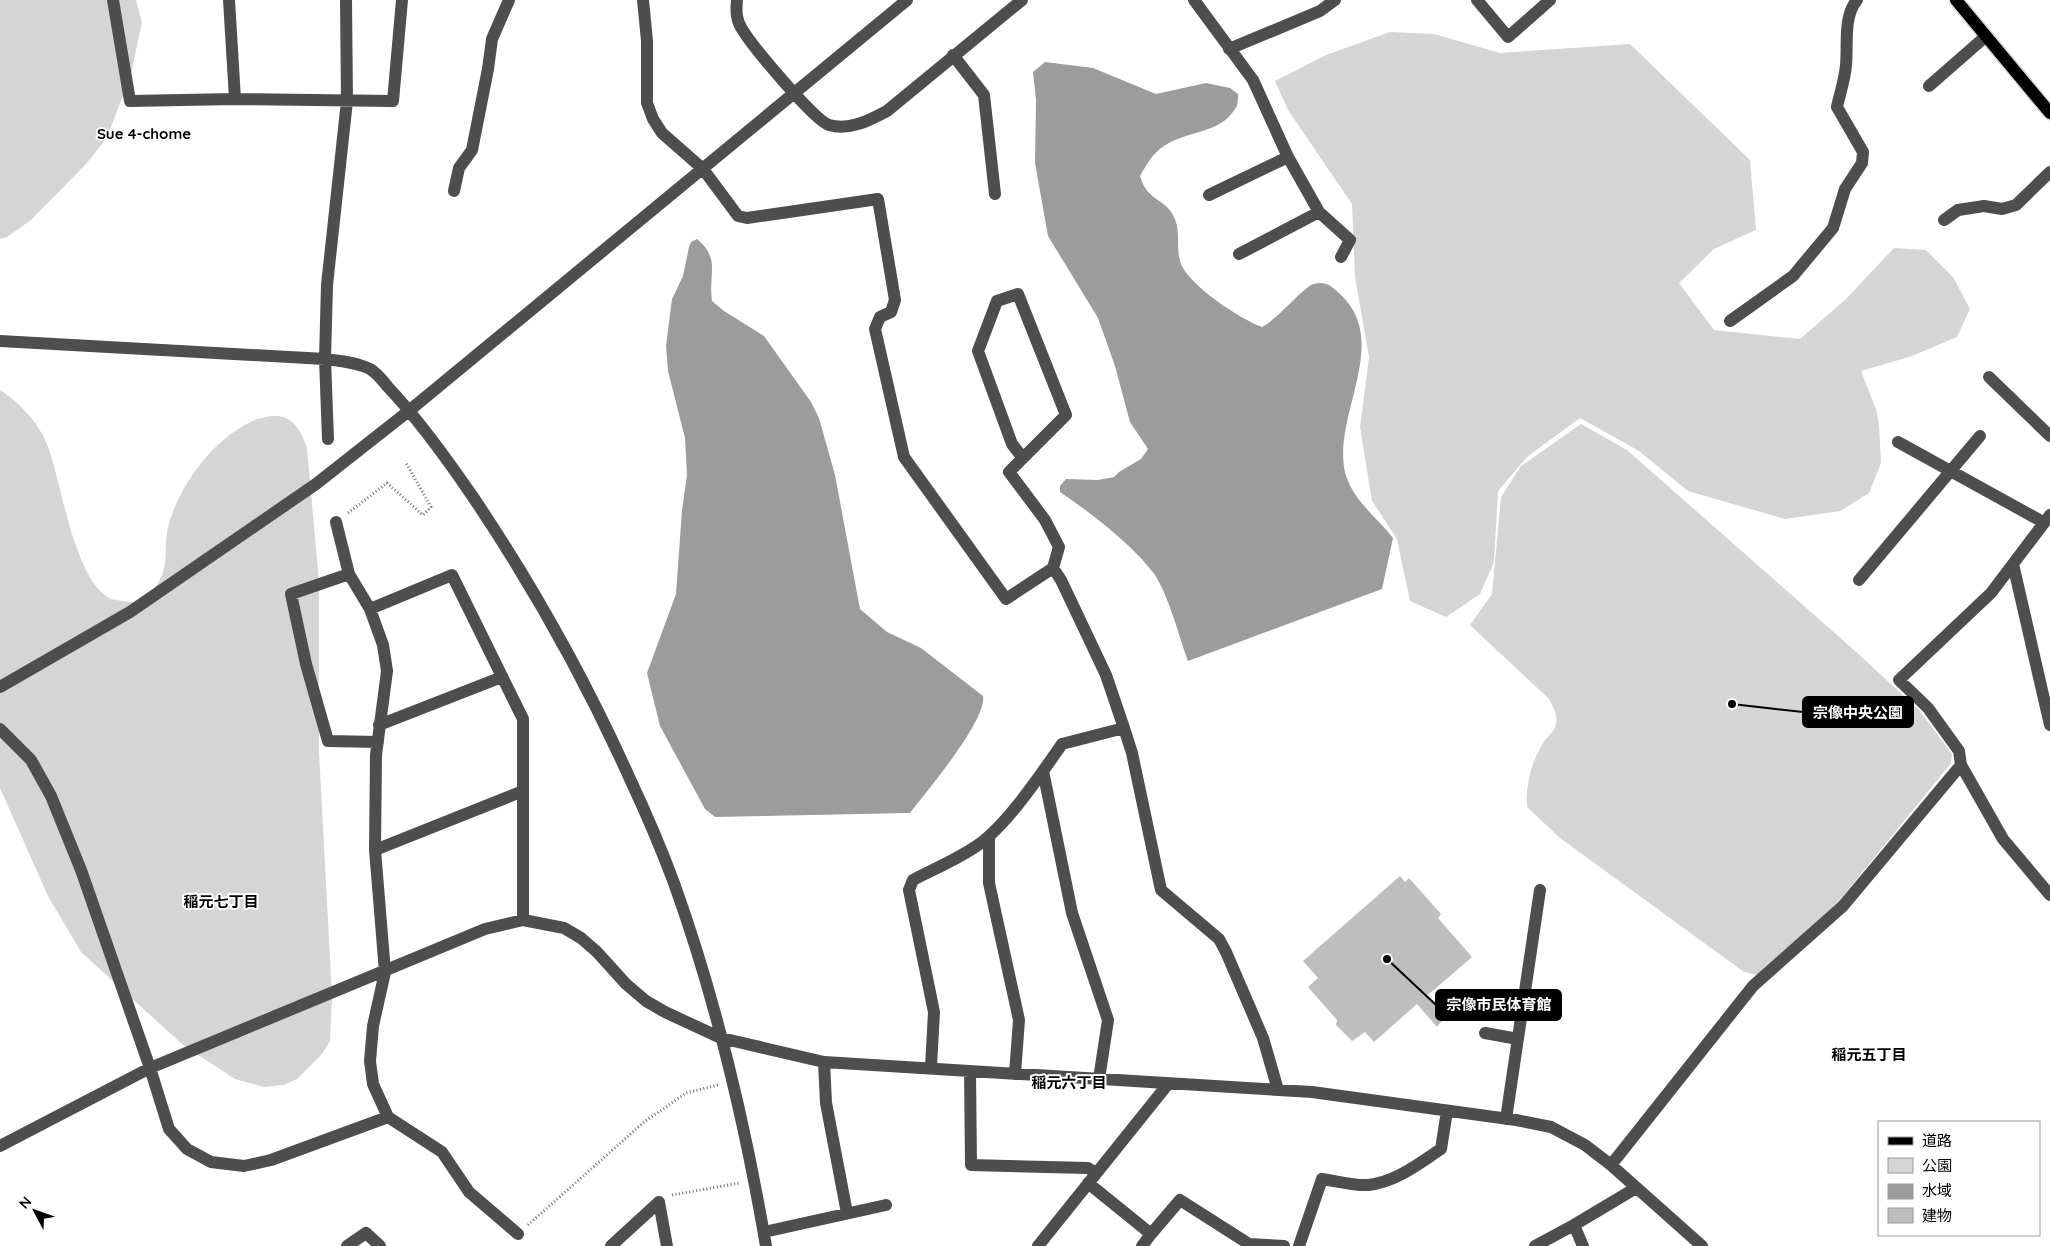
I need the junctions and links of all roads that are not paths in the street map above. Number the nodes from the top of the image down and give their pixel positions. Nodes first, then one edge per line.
1 (113, 0) edge
2 (229, 0) edge
3 (346, 0) edge
4 (402, 0) edge
5 (509, 0) edge
6 (643, 0) edge
7 (737, 0) edge
8 (908, 0) edge
9 (1022, 0) edge
10 (1194, 0) edge
11 (1335, 0) edge
12 (1477, 0) edge
13 (1550, 0) edge
14 (1857, 0) edge
15 (1956, 0) edge
16 (1986, 37) junction
17 (1229, 49) junction
18 (953, 55) junction
19 (1928, 86) dead end
20 (794, 93) junction
21 (235, 99) junction
22 (347, 101) junction
23 (2050, 113) edge
24 (1288, 157) junction
25 (702, 169) junction
26 (2050, 172) edge
27 (454, 191) dead end
28 (996, 194) dead end
29 (1209, 195) dead end
30 (1319, 212) junction
31 (1944, 220) dead end
32 (1239, 254) dead end
33 (1341, 257) dead end
34 (1730, 321) dead end
35 (0, 341) edge
36 (325, 359) junction
37 (1989, 377) dead end
38 (410, 410) junction
39 (1980, 436) dead end
40 (2050, 436) edge
41 (328, 440) dead end
42 (1898, 442) dead end
43 (1022, 457) junction
44 (1952, 472) junction
45 (2047, 518) edge
46 (336, 522) road end
47 (2014, 564) junction
48 (1053, 568) junction
49 (349, 574) junction
50 (1859, 580) dead end
51 (370, 609) junction
52 (502, 677) junction
53 (0, 687) edge
54 (379, 725) junction
55 (2050, 725) edge
56 (1124, 728) junction
57 (0, 729) edge
58 (378, 742) junction
59 (1961, 765) junction
60 (1043, 771) junction
61 (523, 791) junction
62 (989, 837) junction
63 (375, 850) junction
64 (2049, 889) edge
65 (1540, 890) dead end
66 (523, 920) junction
67 (385, 972) junction
68 (1484, 1033) dead end
69 (721, 1038) junction
70 (1518, 1039) junction
71 (824, 1062) junction
72 (931, 1067) junction
73 (150, 1068) junction
74 (970, 1071) junction
75 (1015, 1074) junction
76 (1099, 1079) junction
77 (1168, 1084) junction
78 (1278, 1090) junction
79 (1448, 1111) junction
80 (388, 1117) junction
81 (1506, 1119) junction
82 (0, 1146) edge
83 (1611, 1165) junction
84 (1092, 1178) junction
85 (1636, 1188) junction
86 (886, 1205) dead end
87 (847, 1213) junction
88 (1574, 1225) junction
89 (764, 1232) junction
90 (518, 1234) road end
91 (1151, 1234) junction
92 (347, 1246) edge
93 (380, 1246) edge
94 (611, 1246) edge
95 (667, 1246) edge
96 (766, 1246) edge
97 (1038, 1246) edge
98 (1142, 1246) edge
99 (1284, 1246) edge
100 (1299, 1246) edge
101 (1535, 1246) edge
102 (1583, 1246) edge
103 (1702, 1246) edge

1 - 21 street
2 - 21 street
3 - 22 street
4 - 22 street
5 - 27 street
6 - 25 street
7 - 20 street
8 - 20 street
9 - 18 street
10 - 17 street
11 - 17 street
12 - 13 street
14 - 34 street
15 - 16 main road
16 - 19 street
16 - 23 main road
17 - 24 street
18 - 20 street
18 - 28 street
20 - 25 street
21 - 22 street
22 - 36 street
24 - 29 street
24 - 30 street
25 - 38 street
25 - 48 street
26 - 31 street
30 - 32 street
30 - 33 street
35 - 36 street
36 - 38 street
36 - 41 street
37 - 40 street
38 - 53 street
38 - 69 street
39 - 44 street
42 - 44 street
43 - 43 street
43 - 48 street
44 - 45 street
44 - 50 street
45 - 47 street
46 - 49 street
47 - 55 street
47 - 59 street
48 - 56 street
49 - 51 street
49 - 58 street
51 - 52 street
51 - 54 street
52 - 54 street
52 - 61 street
54 - 58 street
56 - 60 street
56 - 78 street
57 - 73 street
58 - 63 street
59 - 64 street
59 - 83 street
60 - 62 street
60 - 76 street
61 - 63 street
61 - 66 street
62 - 72 street
62 - 75 street
63 - 67 street
65 - 70 street
66 - 67 street
66 - 69 street
67 - 73 street
67 - 80 street
68 - 70 street
69 - 71 street
69 - 89 street
70 - 81 street
71 - 72 street
71 - 87 street
72 - 74 street
73 - 80 street
73 - 82 street
74 - 75 street
74 - 84 street
75 - 76 street
76 - 77 street
77 - 78 street
77 - 84 street
78 - 79 street
79 - 81 street
79 - 100 street
80 - 90 street
81 - 83 street
83 - 85 street
84 - 91 street
84 - 97 street
85 - 88 street
85 - 103 street
86 - 87 street
87 - 89 street
88 - 101 street
88 - 102 street
89 - 96 street
91 - 98 street
91 - 99 street
92 - 93 street
94 - 95 street

